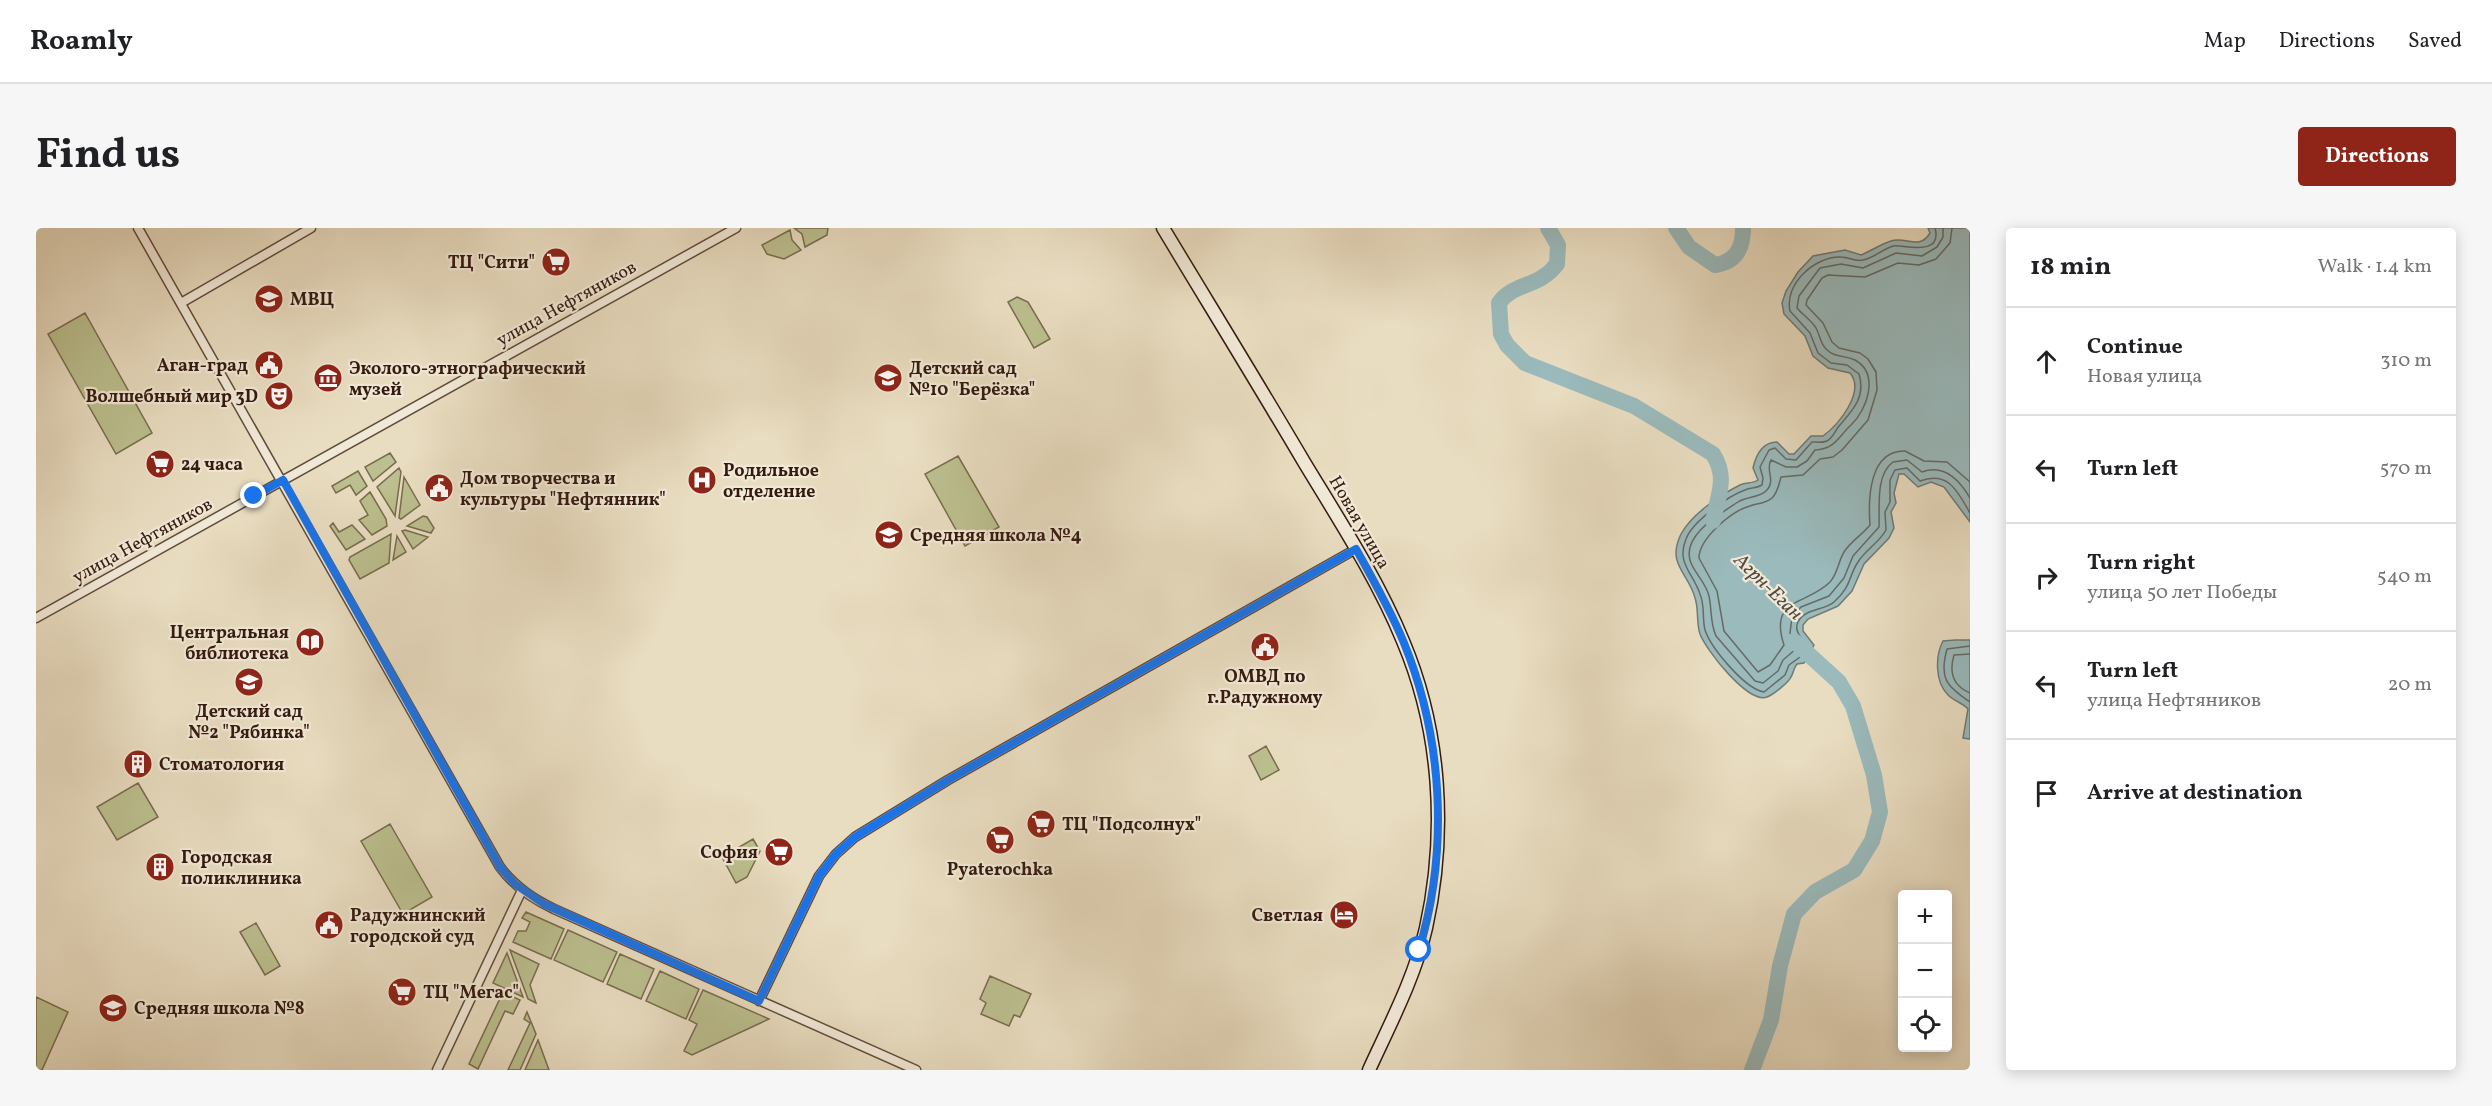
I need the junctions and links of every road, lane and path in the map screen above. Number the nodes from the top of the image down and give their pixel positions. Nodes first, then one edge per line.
1 (138, 228) edge
2 (311, 228) edge
3 (736, 228) edge
4 (1163, 228) edge
5 (181, 303) junction
6 (283, 480) junction
7 (1356, 549) junction
8 (36, 618) edge
9 (522, 890) junction
10 (759, 1001) junction
11 (437, 1070) edge
12 (916, 1070) edge
13 (1369, 1070) edge

1 - 5 street
2 - 5 street
3 - 6 street, улица Нефтяников
4 - 7 street, Новая улица
5 - 6 street
6 - 8 street, улица Нефтяников
6 - 9 street
7 - 10 street
7 - 13 street, Новая улица
9 - 10 street
9 - 11 street
10 - 12 street

